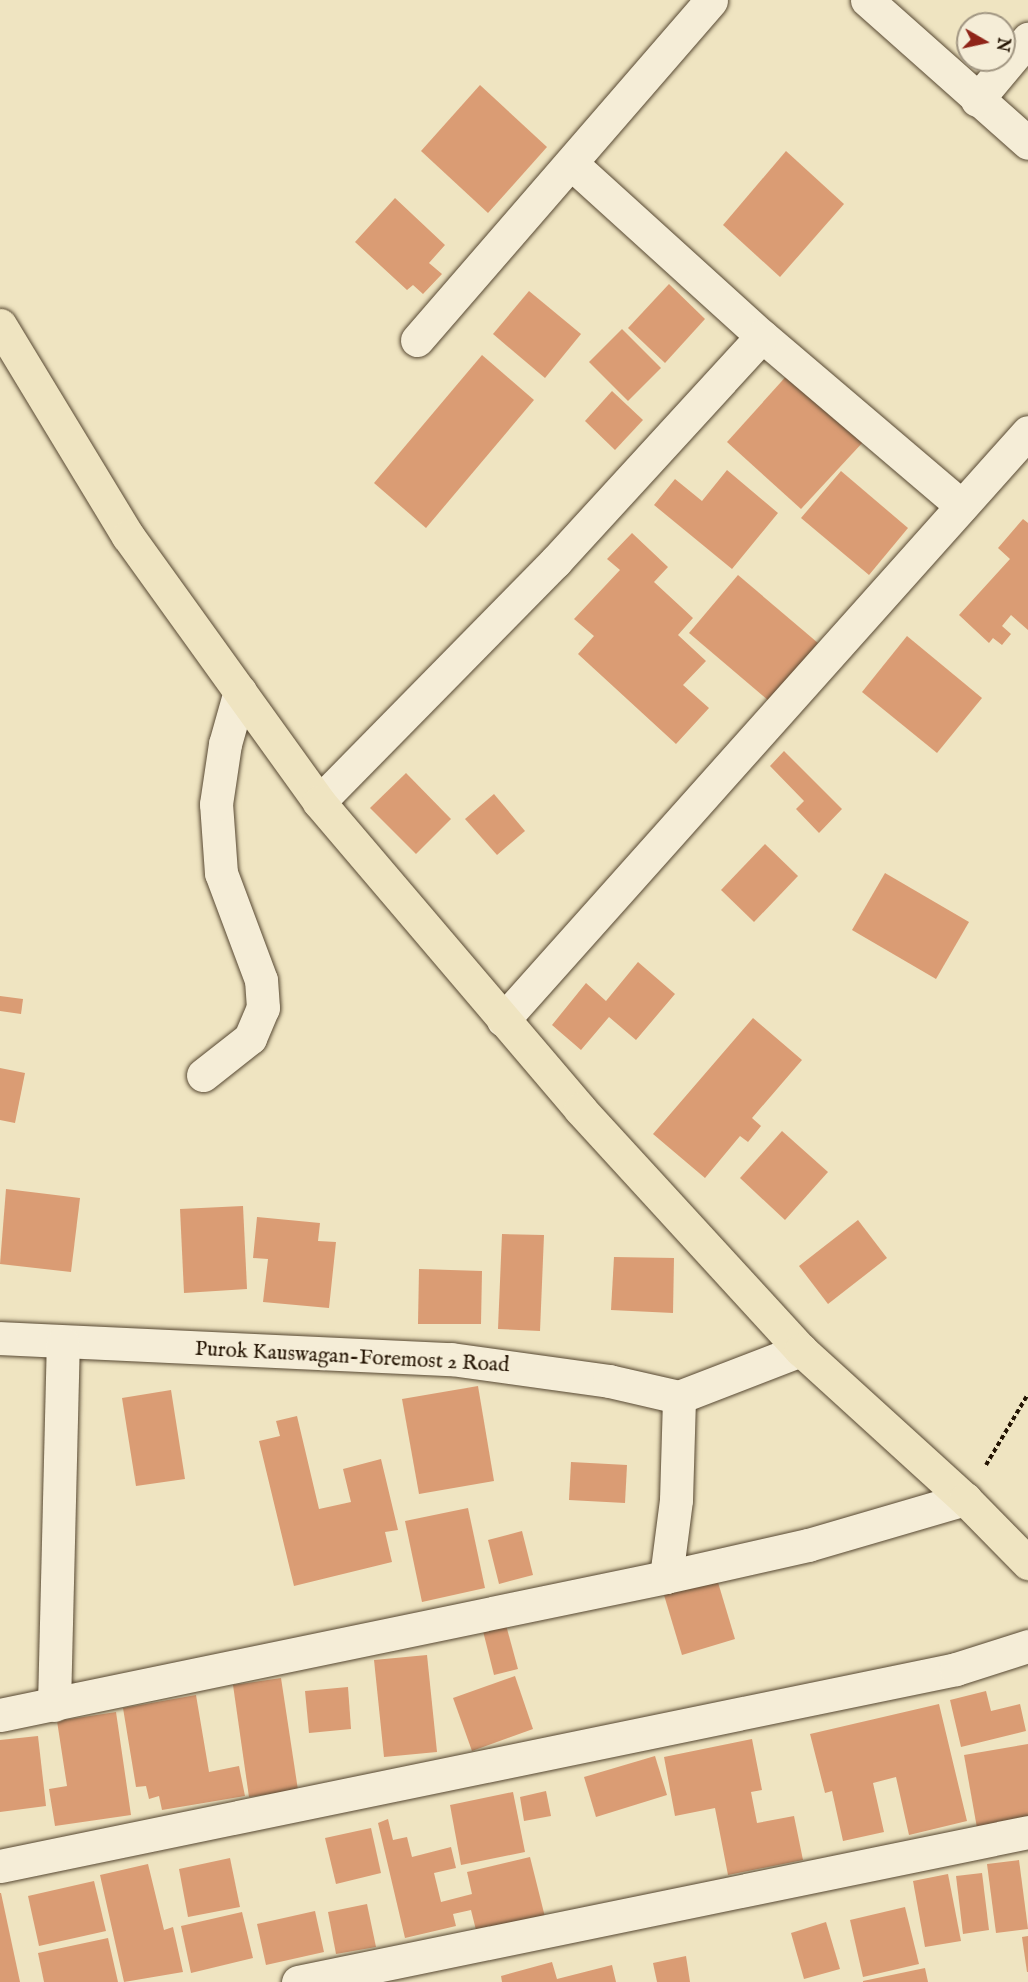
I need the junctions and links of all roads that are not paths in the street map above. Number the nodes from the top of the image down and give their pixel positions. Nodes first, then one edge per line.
1 (711, 0) edge
2 (867, 0) edge
3 (1028, 39) edge
4 (977, 100) junction
5 (1028, 143) edge
6 (572, 164) junction
7 (0, 325) edge
8 (762, 336) junction
9 (417, 340) dead end
10 (1028, 432) edge
11 (962, 506) junction
12 (240, 691) junction
13 (319, 802) junction
14 (503, 1020) junction
15 (203, 1075) dead end
16 (0, 1338) edge
17 (63, 1343) junction
18 (801, 1350) junction
19 (679, 1397) junction
20 (965, 1499) junction
21 (1028, 1563) edge
22 (666, 1577) junction
23 (1028, 1646) edge
24 (54, 1705) junction
25 (0, 1715) edge
26 (1028, 1832) edge
27 (0, 1866) edge
28 (298, 1982) edge

1 - 6 street
2 - 4 street
3 - 4 street
4 - 5 street
6 - 8 street
6 - 9 street
7 - 12 main road
8 - 11 street
8 - 13 street
10 - 11 street
11 - 14 street
12 - 13 main road
12 - 15 street
13 - 14 main road
14 - 18 main road
16 - 17 street, Purok Kauswagan-Foremost 2 Road
17 - 19 street, Purok Kauswagan-Foremost 2 Road
17 - 24 street
18 - 19 street
18 - 20 main road
19 - 22 street
20 - 21 main road
20 - 22 street
22 - 24 street
23 - 27 street
24 - 25 street
26 - 28 street

